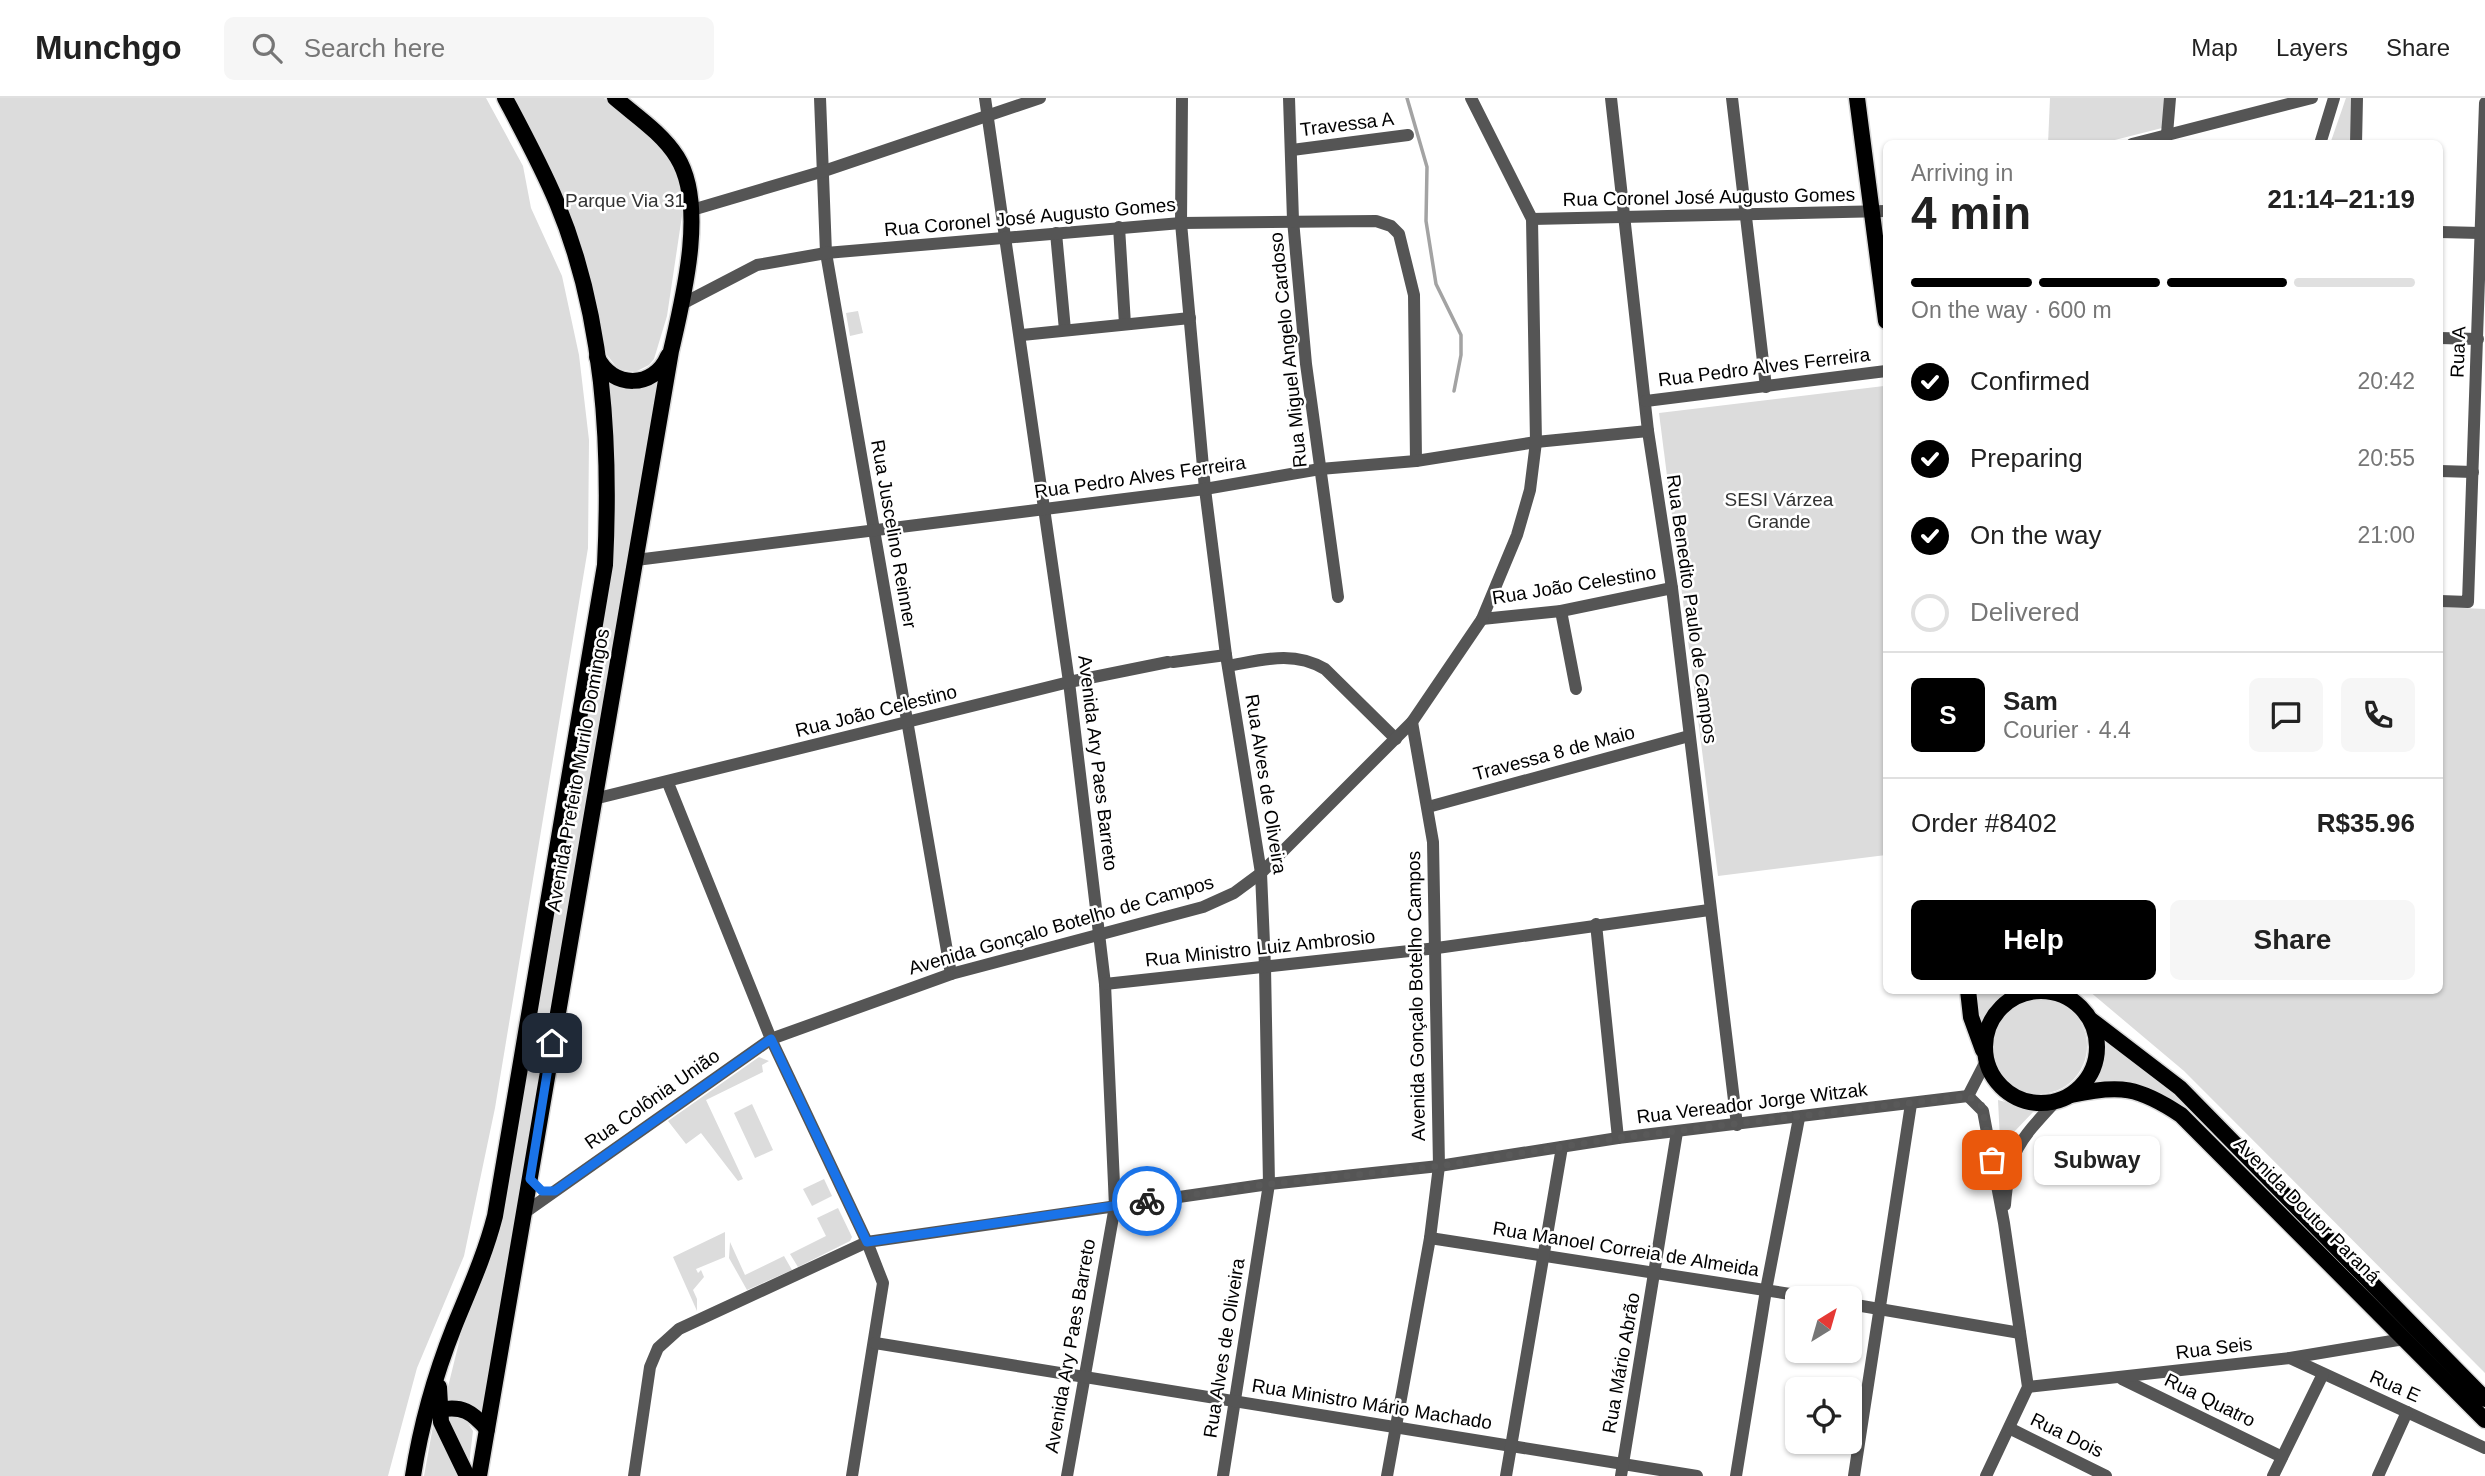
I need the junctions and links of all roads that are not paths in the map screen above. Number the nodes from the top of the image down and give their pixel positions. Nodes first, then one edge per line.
1 (505, 98) edge
2 (615, 98) edge
3 (820, 98) edge
4 (985, 98) edge
5 (1040, 98) edge
6 (1182, 98) edge
7 (1289, 98) edge
8 (1471, 98) edge
9 (1611, 98) edge
10 (1732, 98) edge
11 (1857, 98) edge
12 (2170, 98) edge
13 (2312, 98) edge
14 (2334, 98) edge
15 (2357, 98) edge
16 (2485, 103) edge
17 (988, 115) junction
18 (2167, 134) junction
19 (1408, 135) dead end
20 (2146, 140) edge
21 (2321, 140) edge
22 (2356, 140) edge
23 (1292, 150) junction
24 (824, 171) junction
25 (692, 210) junction
26 (1747, 213) junction
27 (1879, 213) edge
28 (1627, 216) junction
29 (1532, 219) junction
30 (1293, 220) junction
31 (1181, 223) junction
32 (1119, 227) junction
33 (2443, 232) edge
34 (1056, 233) junction
35 (2480, 233) junction
36 (1007, 239) junction
37 (827, 253) junction
38 (1883, 275) edge
39 (682, 304) junction
40 (1190, 318) junction
41 (1125, 324) junction
42 (1065, 330) junction
43 (1022, 335) junction
44 (2443, 338) edge
45 (2478, 339) junction
46 (671, 351) junction
47 (596, 355) junction
48 (1883, 371) edge
49 (1766, 387) junction
50 (1646, 401) junction
51 (1648, 431) junction
52 (1536, 442) junction
53 (1416, 461) junction
54 (1320, 469) junction
55 (2443, 471) edge
56 (2473, 472) junction
57 (1205, 489) junction
58 (1043, 509) junction
59 (873, 532) junction
60 (636, 559) junction
61 (1672, 588) junction
62 (1338, 597) dead end
63 (2443, 601) edge
64 (1561, 611) junction
65 (1482, 619) junction
66 (1227, 660) junction
67 (1069, 682) junction
68 (1576, 689) dead end
69 (1412, 722) junction
70 (908, 723) junction
71 (1689, 736) junction
72 (1396, 739) junction
73 (668, 783) junction
74 (594, 799) junction
75 (1428, 807) junction
76 (1261, 873) junction
77 (1709, 910) junction
78 (1596, 924) junction
79 (1101, 933) junction
80 (1437, 948) junction
81 (1265, 967) junction
82 (951, 974) junction
83 (1105, 985) junction
84 (1968, 994) edge
85 (2025, 994) edge
86 (2064, 994) edge
87 (2091, 1020) junction
88 (771, 1039) junction
89 (1985, 1057) junction
90 (2071, 1095) junction
91 (1968, 1096) junction
92 (2055, 1102) junction
93 (1911, 1104) junction
94 (1799, 1118) junction
95 (1737, 1125) junction
96 (1677, 1132) junction
97 (1618, 1138) junction
98 (1562, 1147) junction
99 (1439, 1166) junction
100 (530, 1179) junction
101 (1269, 1184) junction
102 (555, 1191) junction
103 (1115, 1206) junction
104 (524, 1213) junction
105 (2004, 1223) junction
106 (1430, 1238) junction
107 (867, 1242) junction
108 (1544, 1256) junction
109 (1656, 1273) junction
110 (1766, 1290) junction
111 (1785, 1293) edge
112 (1862, 1306) edge
113 (1881, 1310) junction
114 (2020, 1333) junction
115 (2404, 1339) junction
116 (875, 1343) junction
117 (2290, 1358) junction
118 (441, 1363) junction
119 (2323, 1374) junction
120 (1084, 1378) junction
121 (2121, 1379) junction
122 (2028, 1387) junction
123 (2485, 1399) edge
124 (1236, 1403) junction
125 (439, 1410) junction
126 (2407, 1412) junction
127 (2485, 1420) edge
128 (1395, 1426) junction
129 (487, 1429) junction
130 (2011, 1429) junction
131 (1511, 1446) junction
132 (2485, 1448) edge
133 (2282, 1457) junction
134 (1622, 1470) edge
135 (413, 1476) edge
136 (467, 1476) edge
137 (479, 1476) edge
138 (634, 1476) edge
139 (852, 1476) edge
140 (1067, 1476) edge
141 (1223, 1476) edge
142 (1387, 1476) edge
143 (1506, 1476) edge
144 (1697, 1476) edge
145 (1736, 1476) edge
146 (1853, 1476) edge
147 (1986, 1476) edge
148 (2106, 1476) edge
149 (2273, 1476) edge
150 (2378, 1476) edge

1 - 47 main road, Avenida Prefeito Murilo Domingos
2 - 25 main road, Avenida Prefeito Murilo Domingos
3 - 24 street, Rua Juscelino Reinner
4 - 17 street, Avenida Ary Paes Barreto
5 - 17 street
6 - 31 street, Rua Alves de Oliveira
7 - 23 street, Rua Miguel Angelo Cardoso
8 - 29 street, Avenida Gonçalo Botelho de Campos
9 - 28 street, Rua Benedito Paulo de Campos
10 - 26 street
11 - 27 main road
12 - 18 street
13 - 18 street
14 - 21 street
15 - 22 street
16 - 35 street, Rua A
17 - 24 street
17 - 36 street, Avenida Ary Paes Barreto
18 - 20 street
19 - 23 street, Travessa A
23 - 30 street, Rua Miguel Angelo Cardoso
24 - 25 street
24 - 37 street, Rua Juscelino Reinner
25 - 39 main road, Avenida Prefeito Murilo Domingos
26 - 27 street, Rua Coronel José Augusto Gomes
26 - 28 street, Rua Coronel José Augusto Gomes
26 - 49 street
27 - 38 main road
28 - 29 street, Rua Coronel José Augusto Gomes
28 - 50 street, Rua Benedito Paulo de Campos
29 - 52 street, Avenida Gonçalo Botelho de Campos
30 - 31 street, Rua Coronel José Augusto Gomes
30 - 53 street, Rua Coronel José Augusto Gomes
30 - 54 street, Rua Miguel Angelo Cardoso
31 - 32 street, Rua Coronel José Augusto Gomes
31 - 40 street, Rua Alves de Oliveira
32 - 34 street, Rua Coronel José Augusto Gomes
32 - 41 street
33 - 35 street
34 - 36 street, Rua Coronel José Augusto Gomes
34 - 42 street
35 - 45 street, Rua A
36 - 37 street, Rua Coronel José Augusto Gomes
36 - 43 street, Avenida Ary Paes Barreto
37 - 39 street, Rua Coronel José Augusto Gomes
37 - 59 street, Rua Juscelino Reinner
39 - 46 main road, Avenida Prefeito Murilo Domingos
40 - 41 street
40 - 57 street, Rua Alves de Oliveira
41 - 42 street
42 - 43 street
43 - 58 street, Avenida Ary Paes Barreto
44 - 45 street
45 - 56 street, Rua A
46 - 47 main road
46 - 60 main road, Avenida Prefeito Murilo Domingos
47 - 118 main road, Avenida Prefeito Murilo Domingos
48 - 49 street, Rua Pedro Alves Ferreira
49 - 50 street, Rua Pedro Alves Ferreira
50 - 51 street, Rua Benedito Paulo de Campos
51 - 52 street, Rua Pedro Alves Ferreira
51 - 61 street, Rua Benedito Paulo de Campos
52 - 53 street, Rua Pedro Alves Ferreira
52 - 65 street, Avenida Gonçalo Botelho de Campos
53 - 54 street, Rua Pedro Alves Ferreira
54 - 57 street, Rua Pedro Alves Ferreira
54 - 62 street, Rua Miguel Angelo Cardoso
55 - 56 street
56 - 63 street, Rua A
57 - 58 street, Rua Pedro Alves Ferreira
57 - 66 street, Rua Alves de Oliveira
58 - 59 street, Rua Pedro Alves Ferreira
58 - 67 street, Avenida Ary Paes Barreto
59 - 60 street, Rua Pedro Alves Ferreira
59 - 70 street, Rua Juscelino Reinner
60 - 74 main road, Avenida Prefeito Murilo Domingos
61 - 64 street, Rua João Celestino
61 - 71 street, Rua Benedito Paulo de Campos
64 - 65 street, Rua João Celestino
64 - 68 street
65 - 69 street, Avenida Gonçalo Botelho de Campos
66 - 67 street, Rua João Celestino
66 - 72 street, Rua João Celestino
66 - 76 street, Rua Alves de Oliveira
67 - 70 street, Rua João Celestino
67 - 79 street, Avenida Ary Paes Barreto
69 - 72 street, Avenida Gonçalo Botelho de Campos
69 - 75 street, Avenida Gonçalo Botelho Campos
70 - 73 street, Rua João Celestino
70 - 82 street, Rua Juscelino Reinner
71 - 75 street, Travessa 8 de Maio
71 - 77 street, Rua Benedito Paulo de Campos
72 - 76 street, Avenida Gonçalo Botelho de Campos
73 - 74 street, Rua João Celestino
73 - 88 street
74 - 100 main road, Avenida Prefeito Murilo Domingos
75 - 80 street, Avenida Gonçalo Botelho Campos
76 - 79 street, Avenida Gonçalo Botelho de Campos
76 - 81 street, Rua Alves de Oliveira
77 - 78 street, Rua Ministro Luiz Ambrosio
77 - 95 street, Rua Benedito Paulo de Campos
78 - 80 street, Rua Ministro Luiz Ambrosio
78 - 97 street
79 - 82 street, Avenida Gonçalo Botelho de Campos
79 - 83 street, Avenida Ary Paes Barreto
80 - 81 street, Rua Ministro Luiz Ambrosio
80 - 99 street, Avenida Gonçalo Botelho Campos
81 - 83 street, Rua Ministro Luiz Ambrosio
81 - 101 street, Rua Alves de Oliveira
82 - 88 street, Avenida Gonçalo Botelho de Campos
83 - 103 street, Avenida Ary Paes Barreto
84 - 89 main road
85 - 89 main road
86 - 87 main road
87 - 90 main road
87 - 123 main road, Avenida Doutor Paraná
88 - 102 street, Rua Colônia União
88 - 107 street
89 - 91 street
89 - 92 main road
90 - 92 main road
90 - 115 main road, Avenida Doutor Paraná
91 - 93 street, Rua Vereador Jorge Witzak
91 - 105 street
92 - 105 street
93 - 94 street, Rua Vereador Jorge Witzak
93 - 113 street
94 - 95 street, Rua Vereador Jorge Witzak
94 - 110 street
95 - 96 street, Rua Vereador Jorge Witzak
96 - 97 street, Rua Vereador Jorge Witzak
96 - 109 street, Rua Mário Abrão
97 - 98 street, Rua Vereador Jorge Witzak
98 - 99 street, Rua Vereador Jorge Witzak
98 - 108 street
99 - 101 street, Rua Vereador Jorge Witzak
99 - 106 street, Avenida Gonçalo Botelho Campos
100 - 102 street
100 - 104 main road, Avenida Prefeito Murilo Domingos
101 - 103 street, Rua Vereador Jorge Witzak
101 - 124 street, Rua Alves de Oliveira
102 - 104 street, Rua Colônia União
103 - 107 street, Rua Vereador Jorge Witzak
103 - 120 street, Avenida Ary Paes Barreto
104 - 129 main road, Avenida Prefeito Murilo Domingos
105 - 114 street
106 - 108 street, Rua Manoel Correia de Almeida
106 - 128 street, Avenida Gonçalo Botelho Campos
107 - 116 street
107 - 138 street, Rua Vereador Jorge Witzak
108 - 109 street, Rua Manoel Correia de Almeida
108 - 131 street
109 - 110 street, Rua Manoel Correia de Almeida
109 - 134 street, Rua Mário Abrão
110 - 111 street, Rua Manoel Correia de Almeida
110 - 145 street
112 - 113 street
113 - 114 street
113 - 146 street
114 - 122 street
115 - 117 street, Rua Seis
115 - 127 main road, Avenida Doutor Paraná
116 - 120 street, Rua Ministro Mário Machado
116 - 139 street
117 - 119 street, Rua E
117 - 121 street, Rua Seis
118 - 125 main road
118 - 135 main road, Avenida Prefeito Murilo Domingos
119 - 126 street, Rua E
119 - 133 street
120 - 124 street, Rua Ministro Mário Machado
120 - 140 street, Avenida Ary Paes Barreto
121 - 122 street, Rua Seis
121 - 133 street, Rua Quatro
122 - 130 street
124 - 128 street, Rua Ministro Mário Machado
124 - 141 street, Rua Alves de Oliveira
125 - 129 main road
125 - 136 main road
126 - 132 street, Rua E
126 - 150 street
128 - 131 street, Rua Ministro Mário Machado
128 - 142 street, Avenida Gonçalo Botelho Campos
129 - 137 main road, Avenida Prefeito Murilo Domingos
130 - 147 street
130 - 148 street, Rua Dois
131 - 134 street, Rua Ministro Mário Machado
131 - 143 street
133 - 149 street
134 - 144 street, Rua Ministro Mário Machado

